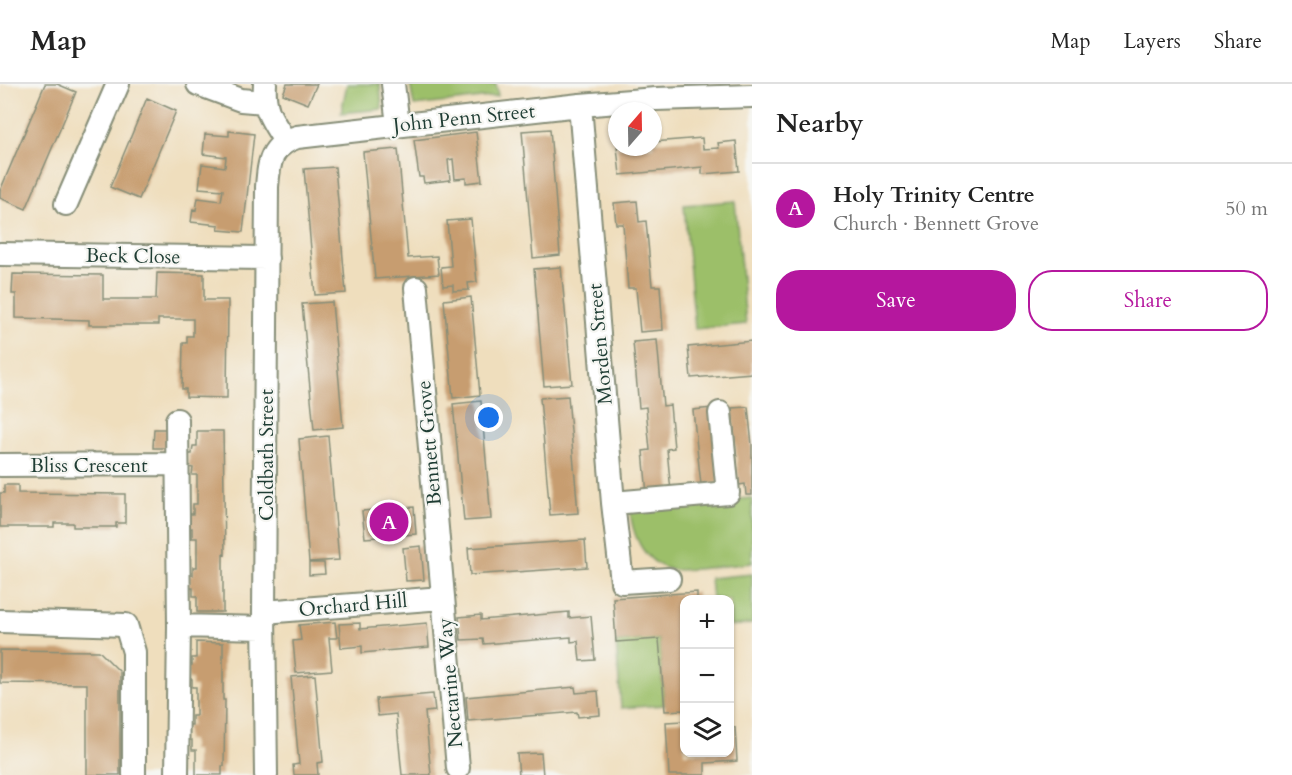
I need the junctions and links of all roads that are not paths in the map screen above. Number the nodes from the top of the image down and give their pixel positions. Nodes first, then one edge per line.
1 (118, 84) edge
2 (198, 84) edge
3 (393, 84) edge
4 (264, 93) edge
5 (752, 96) edge
6 (580, 105) junction
7 (398, 125) junction
8 (285, 141) junction
9 (78, 192) dead end
10 (0, 254) edge
11 (267, 258) junction
12 (416, 288) dead end
13 (720, 413) dead end
14 (177, 420) dead end
15 (177, 464) junction
16 (0, 465) edge
17 (613, 503) junction
18 (669, 579) dead end
19 (442, 598) junction
20 (264, 620) junction
21 (0, 621) edge
22 (179, 626) junction
23 (458, 768) dead end
24 (134, 775) edge
25 (177, 775) edge
26 (266, 775) edge

1 - 9 street
2 - 4 street
3 - 7 street
4 - 8 street
5 - 6 street, John Penn Street
6 - 7 street, John Penn Street
6 - 17 street, Morden Street
7 - 8 street, John Penn Street
8 - 11 street, Coldbath Street
10 - 11 street, Beck Close
11 - 20 street, Coldbath Street
12 - 19 street, Bennett Grove
13 - 17 street
14 - 15 street
15 - 16 street, Bliss Crescent
15 - 22 street
17 - 18 street, Morden Street
19 - 20 street, Orchard Hill
19 - 23 street, Nectarine Way
20 - 22 street
20 - 26 street, Coldbath Street
21 - 24 street
22 - 25 street

